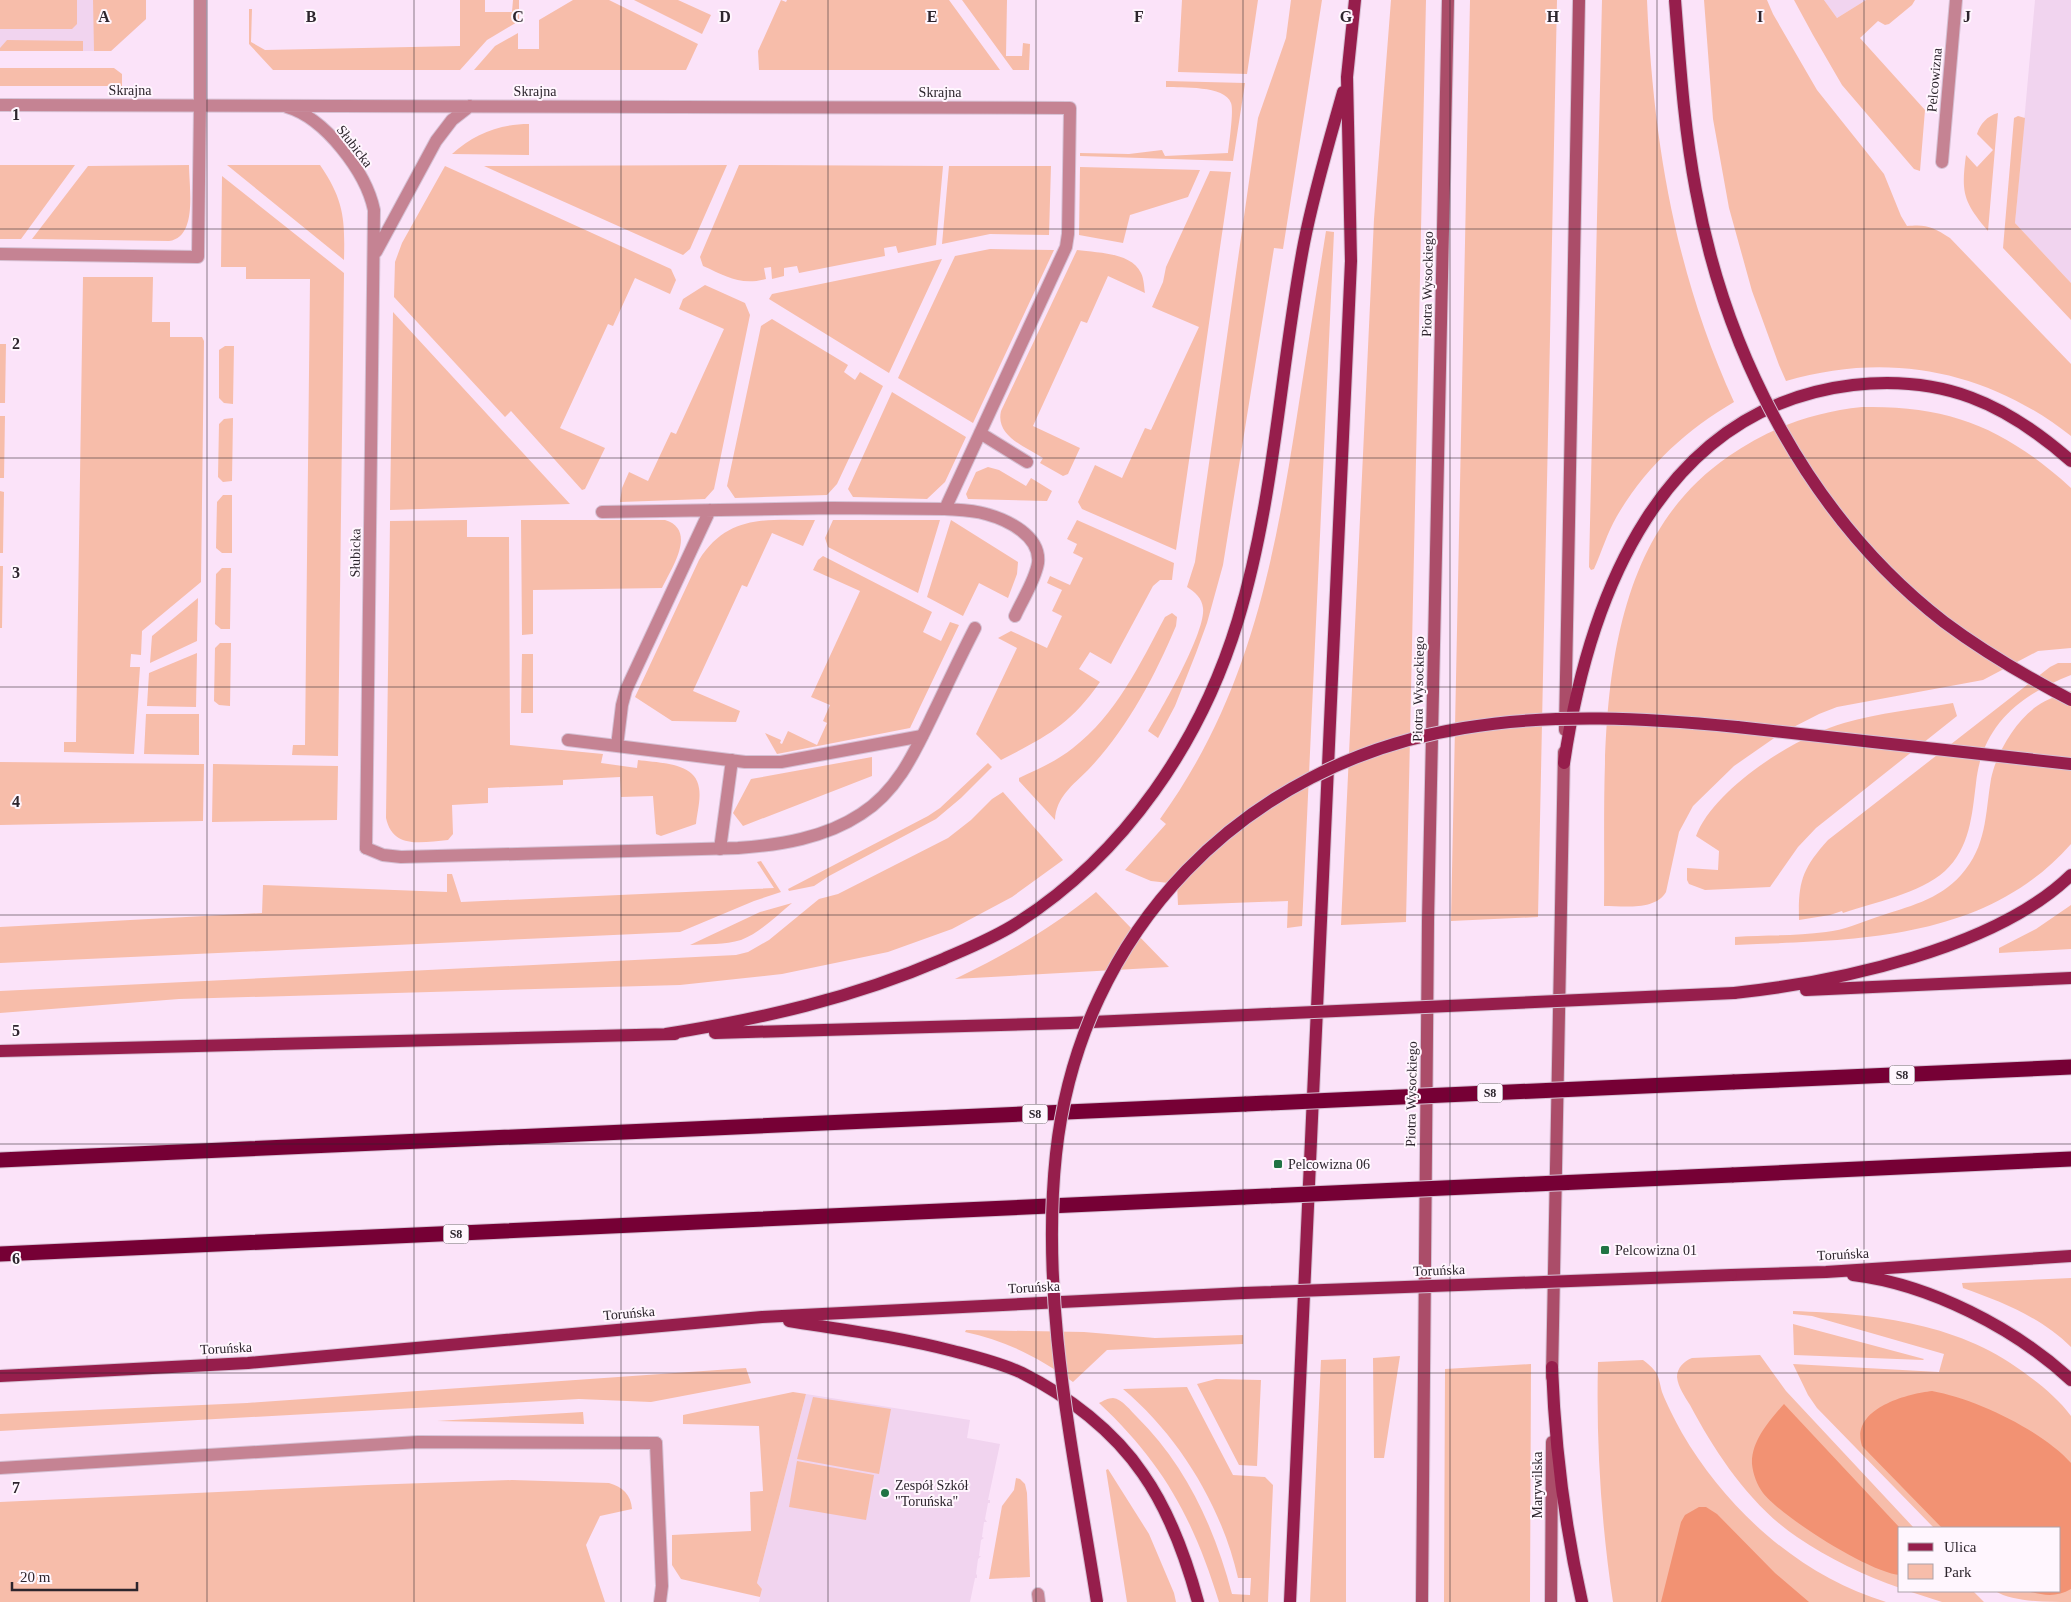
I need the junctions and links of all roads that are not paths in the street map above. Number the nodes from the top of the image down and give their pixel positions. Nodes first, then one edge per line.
1 (200, 0) edge
2 (1355, 0) edge
3 (1448, 0) edge
4 (1579, 0) edge
5 (1675, 0) edge
6 (1956, 0) edge
7 (1347, 77) junction
8 (0, 105) edge
9 (200, 105) junction
10 (280, 106) junction
11 (470, 106) junction
12 (1942, 162) dead end
13 (0, 254) edge
14 (374, 258) junction
15 (980, 433) junction
16 (2071, 461) edge
17 (1027, 462) dead end
18 (944, 509) junction
19 (710, 510) junction
20 (602, 512) dead end
21 (1014, 616) dead end
22 (975, 628) dead end
23 (2071, 700) edge
24 (922, 736) junction
25 (568, 740) dead end
26 (617, 746) junction
27 (732, 760) junction
28 (1564, 763) junction
29 (2071, 764) edge
30 (720, 848) junction
31 (2071, 875) edge
32 (2071, 978) edge
33 (1734, 993) junction
34 (666, 1034) junction
35 (0, 1051) edge
36 (2071, 1067) edge
37 (2071, 1159) edge
38 (0, 1160) edge
39 (0, 1254) edge
40 (2071, 1256) edge
41 (1826, 1272) junction
42 (762, 1317) junction
43 (1552, 1368) junction
44 (0, 1376) edge
45 (2071, 1380) edge
46 (0, 1468) edge
47 (660, 1602) edge
48 (1097, 1602) edge
49 (1198, 1602) edge
50 (1290, 1602) edge
51 (1422, 1602) edge
52 (1551, 1602) edge
53 (1582, 1602) edge

1 - 9 street
2 - 7 main road
3 - 51 main road, Piotra Wysockiego
4 - 28 main road
5 - 23 main road, bridge
6 - 12 street, Pelcowizna
7 - 34 main road
7 - 50 main road
8 - 9 street, Skrajna
9 - 10 street, Skrajna
9 - 13 street
10 - 11 street, Skrajna
10 - 14 street, Słubicka
11 - 14 street, Słubicka
11 - 15 street, Skrajna
14 - 30 street, Słubicka
15 - 17 street
15 - 18 street
16 - 28 main road
18 - 19 street
18 - 21 street
19 - 20 street
19 - 26 street
22 - 24 street
24 - 27 street
24 - 30 street
25 - 26 street
26 - 27 street
27 - 30 street
28 - 43 main road
29 - 48 main road, bridge
31 - 33 main road
32 - 33 main road
33 - 34 main road, bridge
34 - 35 main road
36 - 38 highway, S8, bridge
37 - 39 highway, S8, bridge
40 - 41 main road, Toruńska
41 - 42 main road, Toruńska, bridge
41 - 45 main road
42 - 44 main road, Toruńska
42 - 49 main road
43 - 52 main road, Marywilska
43 - 53 main road
46 - 47 street

